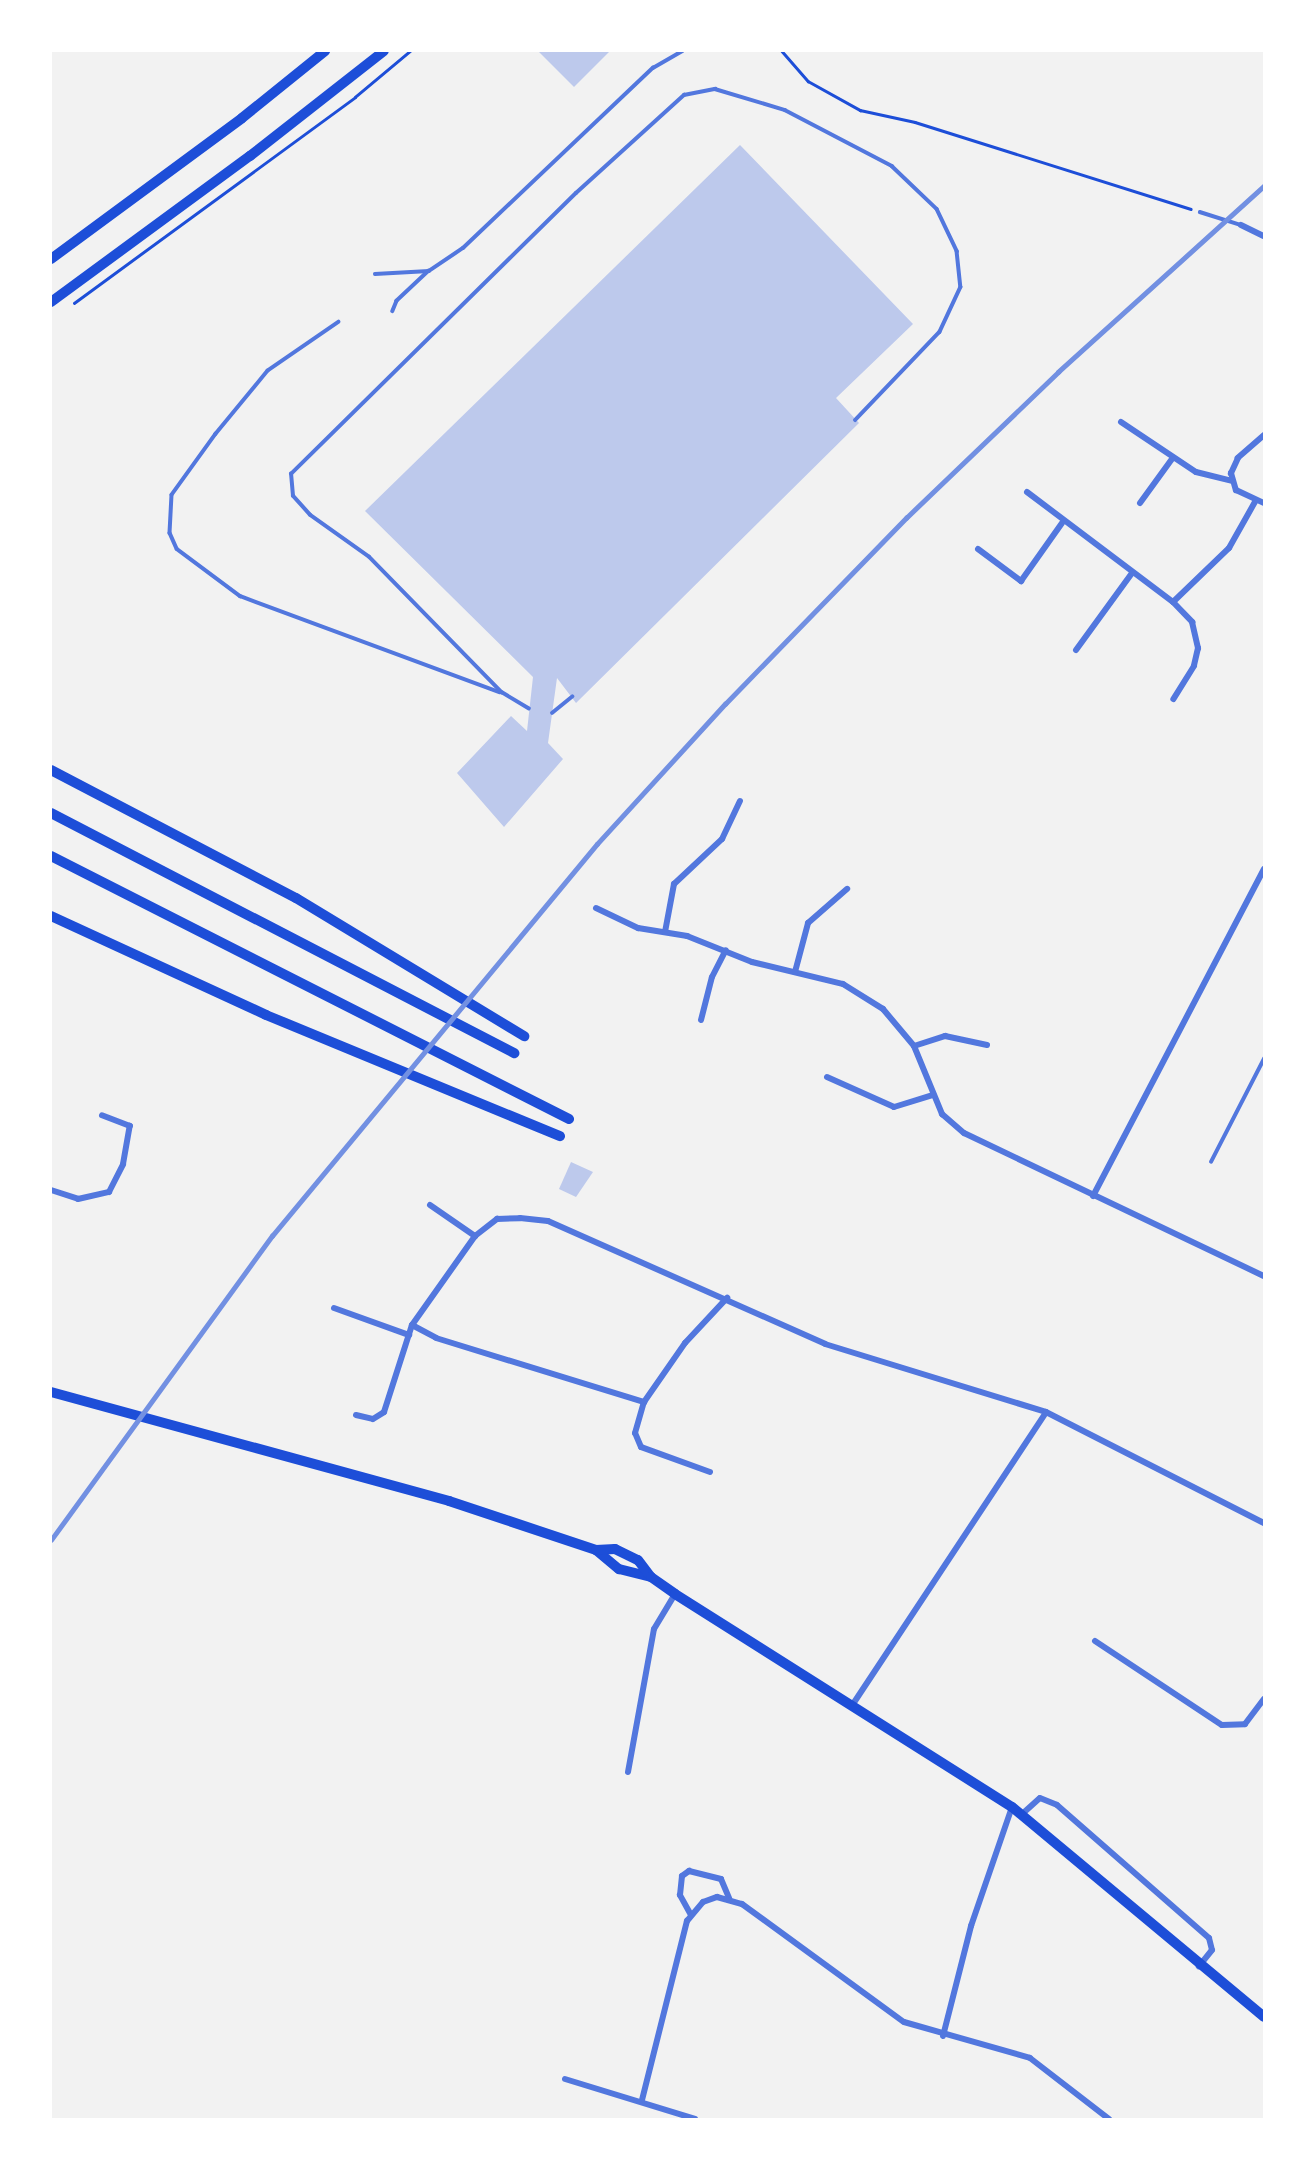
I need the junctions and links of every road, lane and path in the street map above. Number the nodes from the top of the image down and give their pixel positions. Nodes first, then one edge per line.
1 (325, 51) edge
2 (384, 51) edge
3 (410, 51) edge
4 (682, 51) edge
5 (782, 51) edge
6 (1200, 212) joint
7 (1241, 225) joint
8 (1264, 236) edge
9 (51, 259) edge
10 (429, 271) junction
11 (375, 274) dead end
12 (51, 302) edge
13 (71, 305) dead end
14 (393, 311) dead end
15 (339, 322) dead end
16 (856, 420) dead end
17 (1121, 422) dead end
18 (1264, 435) edge
19 (1172, 459) junction
20 (1231, 481) junction
21 (1027, 492) dead end
22 (1256, 500) junction
23 (1140, 503) dead end
24 (1264, 503) edge
25 (1062, 523) junction
26 (978, 550) dead end
27 (1132, 573) junction
28 (1173, 602) junction
29 (1076, 650) dead end
30 (502, 693) junction
31 (572, 697) dead end
32 (1173, 699) dead end
33 (529, 709) dead end
34 (552, 713) dead end
35 (51, 770) edge
36 (740, 801) dead end
37 (51, 813) edge
38 (51, 856) edge
39 (1264, 869) edge
40 (847, 889) dead end
41 (596, 908) dead end
42 (51, 916) edge
43 (665, 932) junction
44 (726, 950) junction
45 (795, 972) junction
46 (701, 1020) dead end
47 (524, 1036) dead end
48 (987, 1045) dead end
49 (914, 1046) junction
50 (514, 1054) dead end
51 (1264, 1059) edge
52 (827, 1076) dead end
53 (933, 1095) junction
54 (102, 1115) dead end
55 (569, 1119) dead end
56 (560, 1136) dead end
57 (1211, 1162) dead end
58 (51, 1190) edge
59 (1093, 1196) junction
60 (430, 1205) dead end
61 (474, 1236) junction
62 (1264, 1276) edge
63 (727, 1298) junction
64 (334, 1308) dead end
65 (412, 1325) junction
66 (409, 1335) junction
67 (51, 1392) edge
68 (644, 1402) junction
69 (1046, 1412) junction
70 (356, 1415) dead end
71 (710, 1472) dead end
72 (1264, 1523) edge
73 (596, 1550) junction
74 (651, 1577) junction
75 (675, 1594) junction
76 (1095, 1642) dead end
77 (1264, 1699) edge
78 (853, 1704) junction
79 (628, 1772) dead end
80 (1012, 1807) junction
81 (1021, 1815) junction
82 (729, 1898) junction
83 (691, 1915) junction
84 (1199, 1966) junction
85 (1264, 2017) edge
86 (943, 2036) junction
87 (565, 2079) dead end
88 (642, 2100) junction
89 (695, 2119) edge
90 (1109, 2119) edge

1 - 9 highway
2 - 12 highway
3 - 13 path
4 - 10 lane
5 - 6 path
6 - 7 lane
7 - 8 street
10 - 11 lane
10 - 14 lane
15 - 30 lane
16 - 30 lane
17 - 19 street
18 - 20 street
19 - 20 street
19 - 23 street
20 - 22 street
21 - 25 street
22 - 24 street
22 - 28 street
25 - 26 street
25 - 27 street
27 - 28 street
27 - 29 street
28 - 32 street
30 - 33 lane
31 - 34 lane
35 - 47 highway
36 - 43 street
37 - 50 highway
38 - 55 highway
39 - 59 street
40 - 45 street
41 - 43 street
42 - 56 highway
43 - 44 street
44 - 45 street
44 - 46 street
45 - 49 street
48 - 49 street
49 - 53 street
51 - 57 lane
52 - 53 street
53 - 59 street
54 - 58 street
59 - 62 street
60 - 61 street
61 - 63 street
61 - 65 street
63 - 68 street
63 - 69 street
64 - 66 street
65 - 66 street
65 - 68 street
66 - 70 street
67 - 73 main road
68 - 71 street
69 - 72 street
69 - 78 street
73 - 74 main road
73 - 74 main road
74 - 75 main road
75 - 78 main road
75 - 79 street
76 - 77 street
78 - 80 main road
80 - 81 main road
80 - 86 street
81 - 84 main road
81 - 84 street
82 - 83 street
82 - 83 street
82 - 86 street
83 - 88 street
84 - 85 main road
86 - 90 street
87 - 88 street
88 - 89 street

